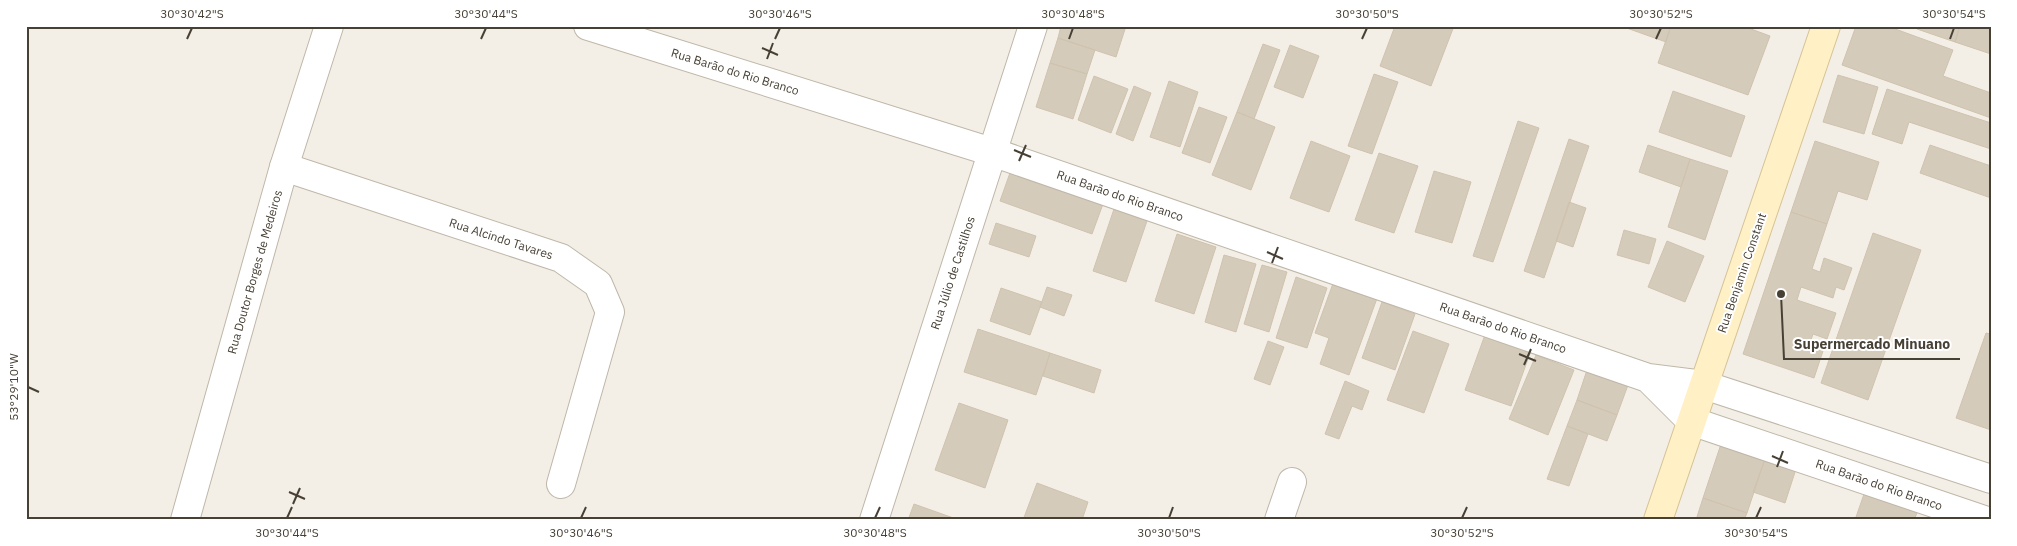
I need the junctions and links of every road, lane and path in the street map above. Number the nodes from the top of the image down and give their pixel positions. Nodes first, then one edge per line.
1 (329, 26) edge
2 (588, 26) edge
3 (1033, 26) edge
4 (1826, 26) edge
5 (992, 152) junction
6 (284, 167) junction
7 (1648, 378) junction
8 (1704, 385) junction
9 (1691, 422) junction
10 (1991, 479) edge
11 (1292, 482) dead end
12 (561, 484) dead end
13 (185, 520) edge
14 (874, 520) edge
15 (1279, 520) edge
16 (1658, 520) edge
17 (1984, 520) edge

1 - 6 street, Rua Doutor Borges de Medeiros
2 - 5 street, Rua Barão do Rio Branco
3 - 5 street, Rua Júlio de Castilhos
4 - 8 main road, Rua Benjamin Constant
5 - 7 street, Rua Barão do Rio Branco
5 - 14 street, Rua Júlio de Castilhos
6 - 12 street, Rua Alcindo Tavares
6 - 13 street, Rua Doutor Borges de Medeiros
7 - 8 street, Rua Barão do Rio Branco
7 - 9 street, Rua Barão do Rio Branco
8 - 9 main road, Rua Benjamin Constant
8 - 10 street, Rua Barão do Rio Branco
9 - 16 main road, Rua Benjamin Constant
9 - 17 street, Rua Barão do Rio Branco
11 - 15 street

